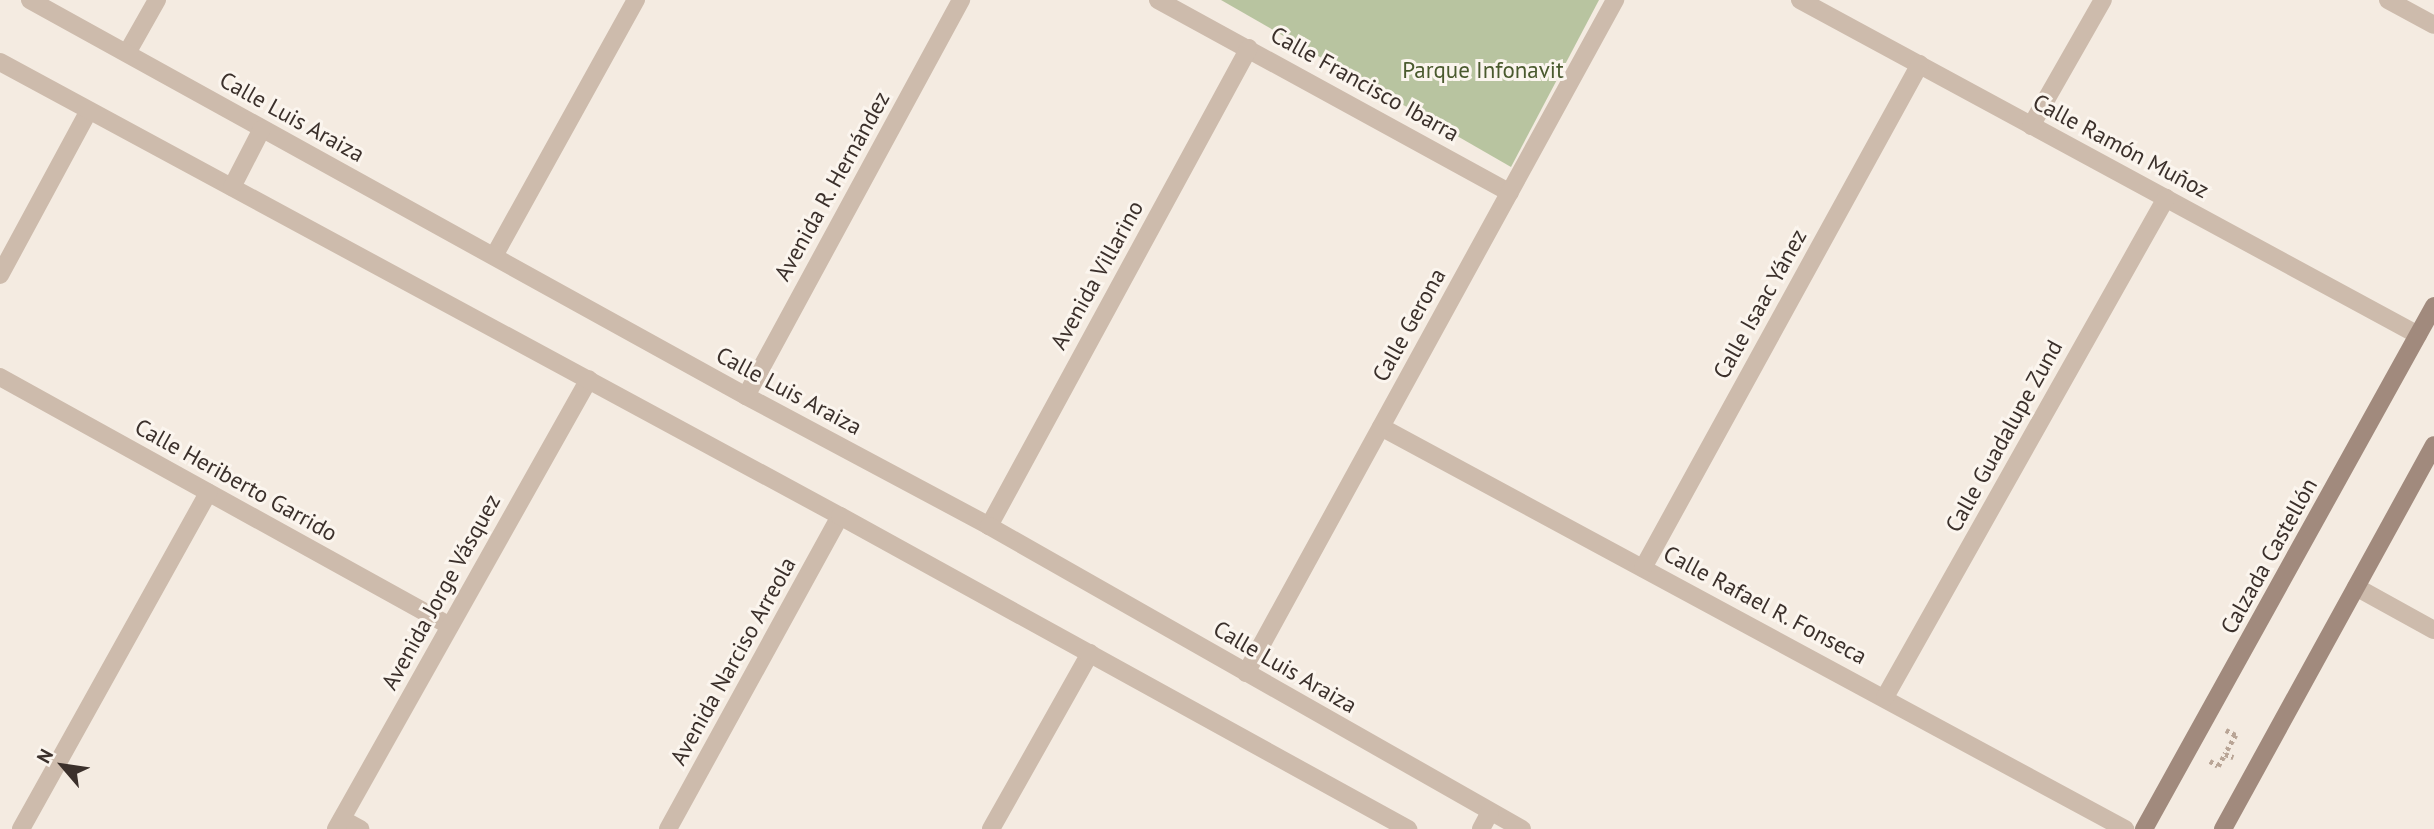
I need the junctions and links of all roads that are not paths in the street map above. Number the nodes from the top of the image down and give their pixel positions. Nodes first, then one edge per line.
1 (30, 0) edge
2 (157, 0) edge
3 (636, 0) edge
4 (961, 0) edge
5 (1158, 0) edge
6 (1615, 0) edge
7 (1800, 0) edge
8 (2102, 0) edge
9 (2388, 0) edge
10 (2434, 25) edge
11 (1249, 48) junction
12 (127, 53) junction
13 (0, 62) edge
14 (1920, 64) junction
15 (88, 112) junction
16 (2031, 126) junction
17 (262, 129) junction
18 (232, 187) junction
19 (1510, 193) junction
20 (2166, 198) junction
21 (494, 256) junction
22 (0, 275) edge
23 (2434, 306) edge
24 (2418, 335) junction
25 (0, 377) edge
26 (589, 379) junction
27 (746, 396) junction
28 (1381, 427) junction
29 (2434, 445) edge
30 (208, 493) junction
31 (840, 516) junction
32 (989, 526) junction
33 (1643, 568) junction
34 (2356, 587) junction
35 (450, 626) junction
36 (2434, 630) edge
37 (1090, 653) junction
38 (1245, 673) junction
39 (1885, 697) junction
40 (1490, 812) junction
41 (339, 824) edge
42 (21, 829) edge
43 (360, 829) edge
44 (668, 829) edge
45 (991, 829) edge
46 (1408, 829) edge
47 (1481, 829) edge
48 (1522, 829) edge
49 (2125, 829) edge
50 (2144, 829) edge
51 (2223, 829) edge

1 - 12 street, Calle Luis Araiza
2 - 12 street
3 - 21 street
4 - 27 street, Avenida R. Hernández
5 - 11 street, Calle Francisco Ibarra
6 - 19 street, Calle Gerona
7 - 14 street, Calle Ramón Muñoz
8 - 16 street
9 - 10 street
11 - 19 street, Calle Francisco Ibarra
11 - 32 street, Avenida Villarino
12 - 17 street, Calle Luis Araiza
13 - 15 street
14 - 16 street, Calle Ramón Muñoz
14 - 33 street, Calle Isaac Yánez
15 - 18 street
15 - 22 street
16 - 20 street, Calle Ramón Muñoz
17 - 18 street
17 - 21 street, Calle Luis Araiza
18 - 26 street
19 - 28 street, Calle Gerona
20 - 24 street, Calle Ramón Muñoz
20 - 39 street, Calle Guadalupe Zund
21 - 27 street, Calle Luis Araiza
23 - 24 main road, Calzada Castellón
24 - 50 main road, Calzada Castellón
25 - 30 street, Calle Heriberto Garrido
26 - 31 street
26 - 35 street, Avenida Jorge Vásquez
27 - 32 street, Calle Luis Araiza
28 - 33 street, Calle Rafael R. Fonseca
28 - 38 street, Calle Gerona
29 - 34 main road
30 - 35 street, Calle Heriberto Garrido
30 - 42 street
31 - 37 street
31 - 44 street, Avenida Narciso Arreola
32 - 38 street, Calle Luis Araiza
33 - 39 street, Calle Rafael R. Fonseca
34 - 36 street
34 - 51 main road
35 - 41 street, Avenida Jorge Vásquez
37 - 45 street
37 - 46 street
38 - 40 street, Calle Luis Araiza
39 - 49 street, Calle Rafael R. Fonseca
40 - 47 street
40 - 48 street, Calle Luis Araiza
41 - 43 street

